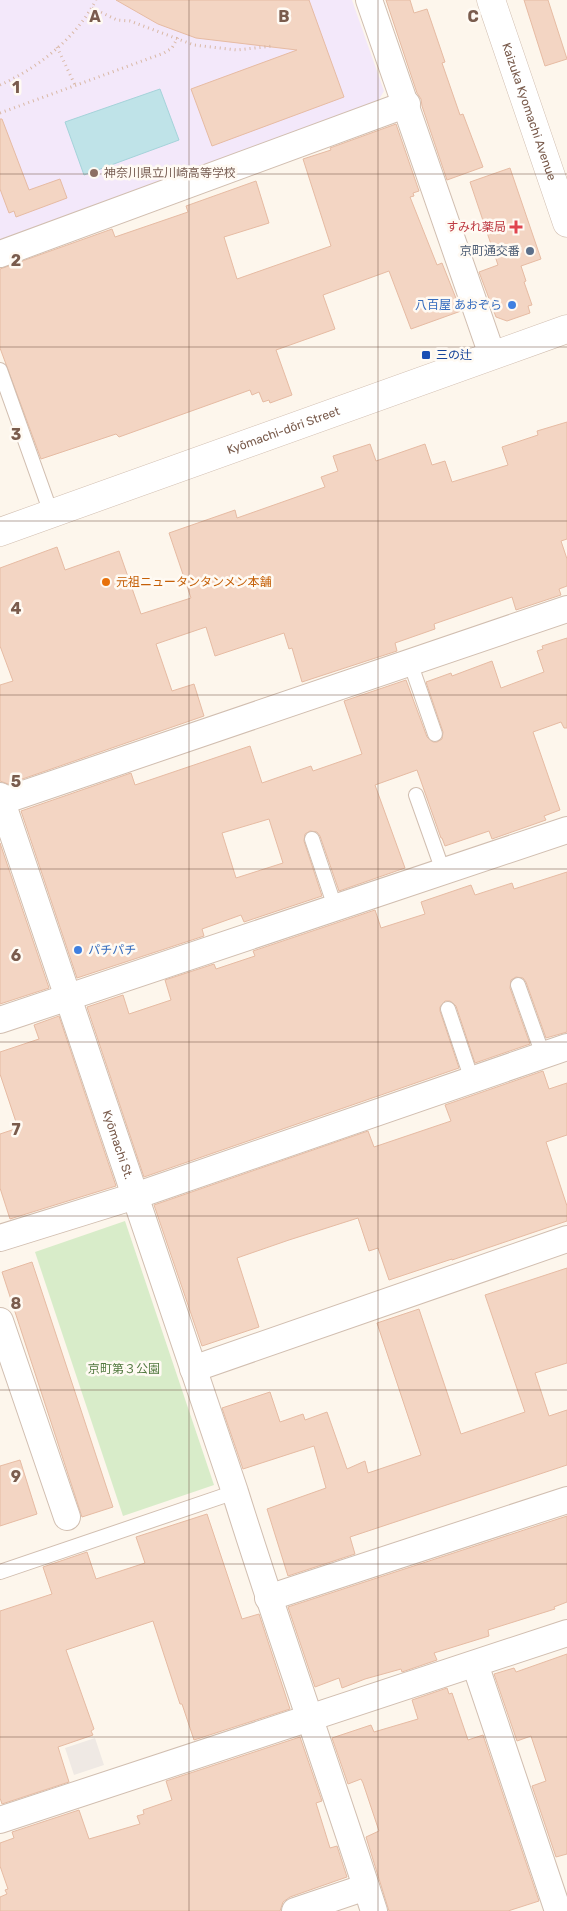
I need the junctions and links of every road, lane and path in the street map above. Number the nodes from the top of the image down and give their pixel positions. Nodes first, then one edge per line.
1 (96, 0) edge
2 (370, 0) edge
3 (491, 0) edge
4 (92, 8) junction
5 (178, 37) junction
6 (273, 46) dead end
7 (57, 47) junction
8 (0, 85) edge
9 (75, 86) junction
10 (407, 104) junction
11 (0, 113) edge
12 (567, 223) edge
13 (0, 254) edge
14 (567, 329) edge
15 (492, 355) junction
16 (0, 370) edge
17 (51, 513) junction
18 (0, 532) edge
19 (567, 609) edge
20 (410, 662) junction
21 (435, 734) dead end
22 (416, 794) dead end
23 (1, 800) edge
24 (567, 830) edge
25 (312, 839) dead end
26 (443, 871) junction
27 (335, 907) junction
28 (518, 985) dead end
29 (68, 997) junction
30 (448, 1009) dead end
31 (0, 1020) edge
32 (567, 1047) edge
33 (543, 1055) junction
34 (472, 1080) junction
35 (135, 1196) junction
36 (0, 1238) edge
37 (567, 1239) edge
38 (0, 1321) edge
39 (194, 1369) junction
40 (235, 1492) junction
41 (567, 1500) edge
42 (67, 1517) dead end
43 (0, 1572) edge
44 (268, 1598) junction
45 (567, 1633) edge
46 (475, 1664) junction
47 (311, 1718) junction
48 (0, 1820) edge
49 (370, 1899) edge
50 (295, 1911) edge
51 (558, 1911) edge

1 - 4 path
2 - 10 street
3 - 12 street, Kaizuka Kyomachi Avenue
4 - 5 path
4 - 7 path
5 - 6 path
5 - 9 path
7 - 8 path
7 - 9 path
9 - 11 path
10 - 13 street
10 - 15 street
14 - 15 street, Kyōmachi-dōri Street
15 - 17 street, Kyōmachi-dōri Street
16 - 17 lane
17 - 18 street, Kyōmachi-dōri Street
19 - 20 street
20 - 21 lane
20 - 23 street
22 - 26 lane
23 - 29 street, Kyōmachi St.
24 - 26 street
25 - 27 lane
26 - 27 street
27 - 29 street
28 - 33 lane
29 - 31 street
29 - 35 street, Kyōmachi St.
30 - 34 lane
32 - 33 street
33 - 34 street
34 - 35 street
35 - 36 street
35 - 39 street, Kyōmachi St.
37 - 39 street
38 - 42 street
39 - 40 street, Kyōmachi St.
40 - 43 lane
40 - 44 street, Kyōmachi St.
41 - 44 street
44 - 47 street, Kyōmachi St.
45 - 46 street
46 - 47 street
46 - 51 street
47 - 48 street
47 - 49 street, Kyōmachi St.
49 - 50 street

